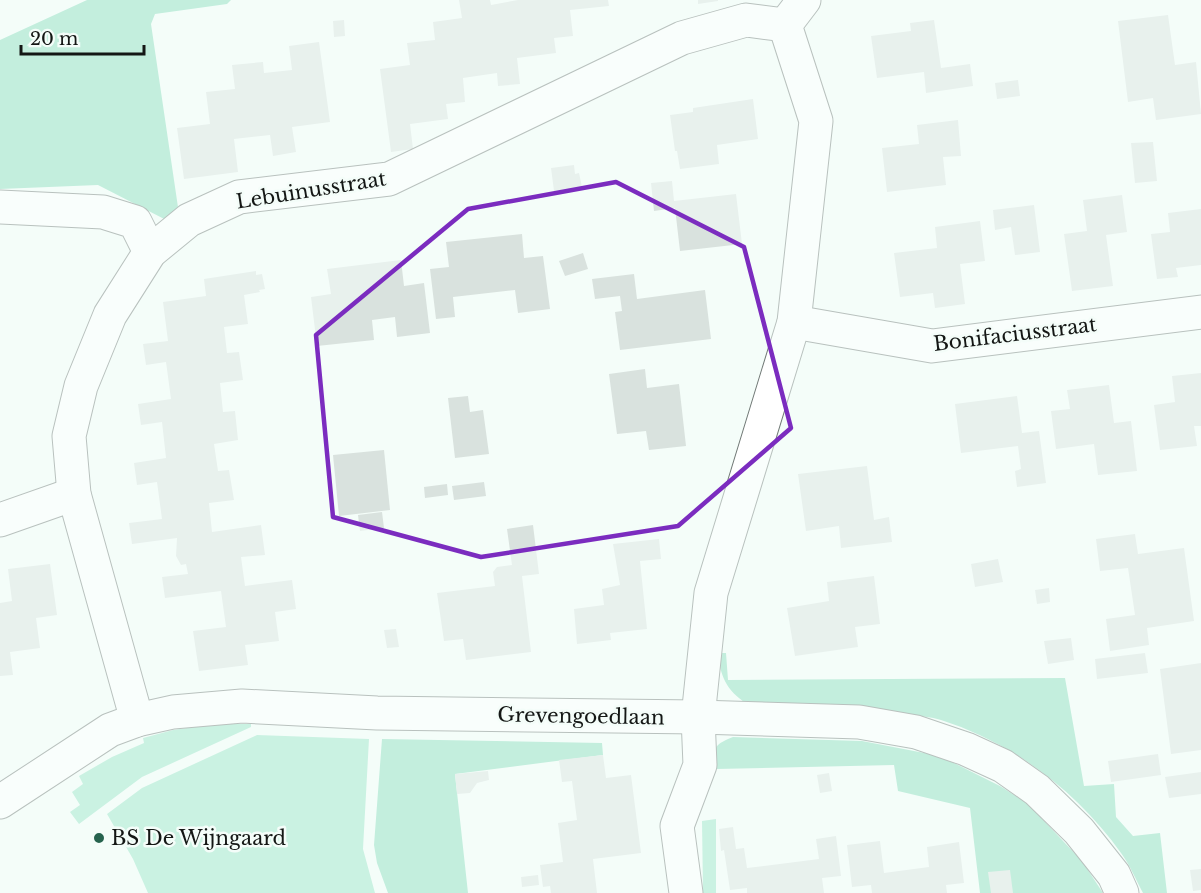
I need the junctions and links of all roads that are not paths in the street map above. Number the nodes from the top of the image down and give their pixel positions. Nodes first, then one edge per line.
1 (794, 13) edge
2 (0, 207) edge
3 (150, 252) junction
4 (1201, 312) edge
5 (794, 322) junction
6 (74, 494) junction
7 (0, 520) edge
8 (698, 717) junction
9 (137, 720) junction
10 (0, 802) edge
11 (686, 893) edge
12 (1122, 893) edge

1 - 3 street, Lebuinusstraat
1 - 5 street
2 - 3 street
3 - 6 street, Lebuinusstraat
4 - 5 street, Bonifaciusstraat
5 - 8 street
6 - 7 street
6 - 9 street, Lebuinusstraat
8 - 9 street, Grevengoedlaan
8 - 11 street
8 - 12 street, Grevengoedlaan
9 - 10 street, Grevengoedlaan

